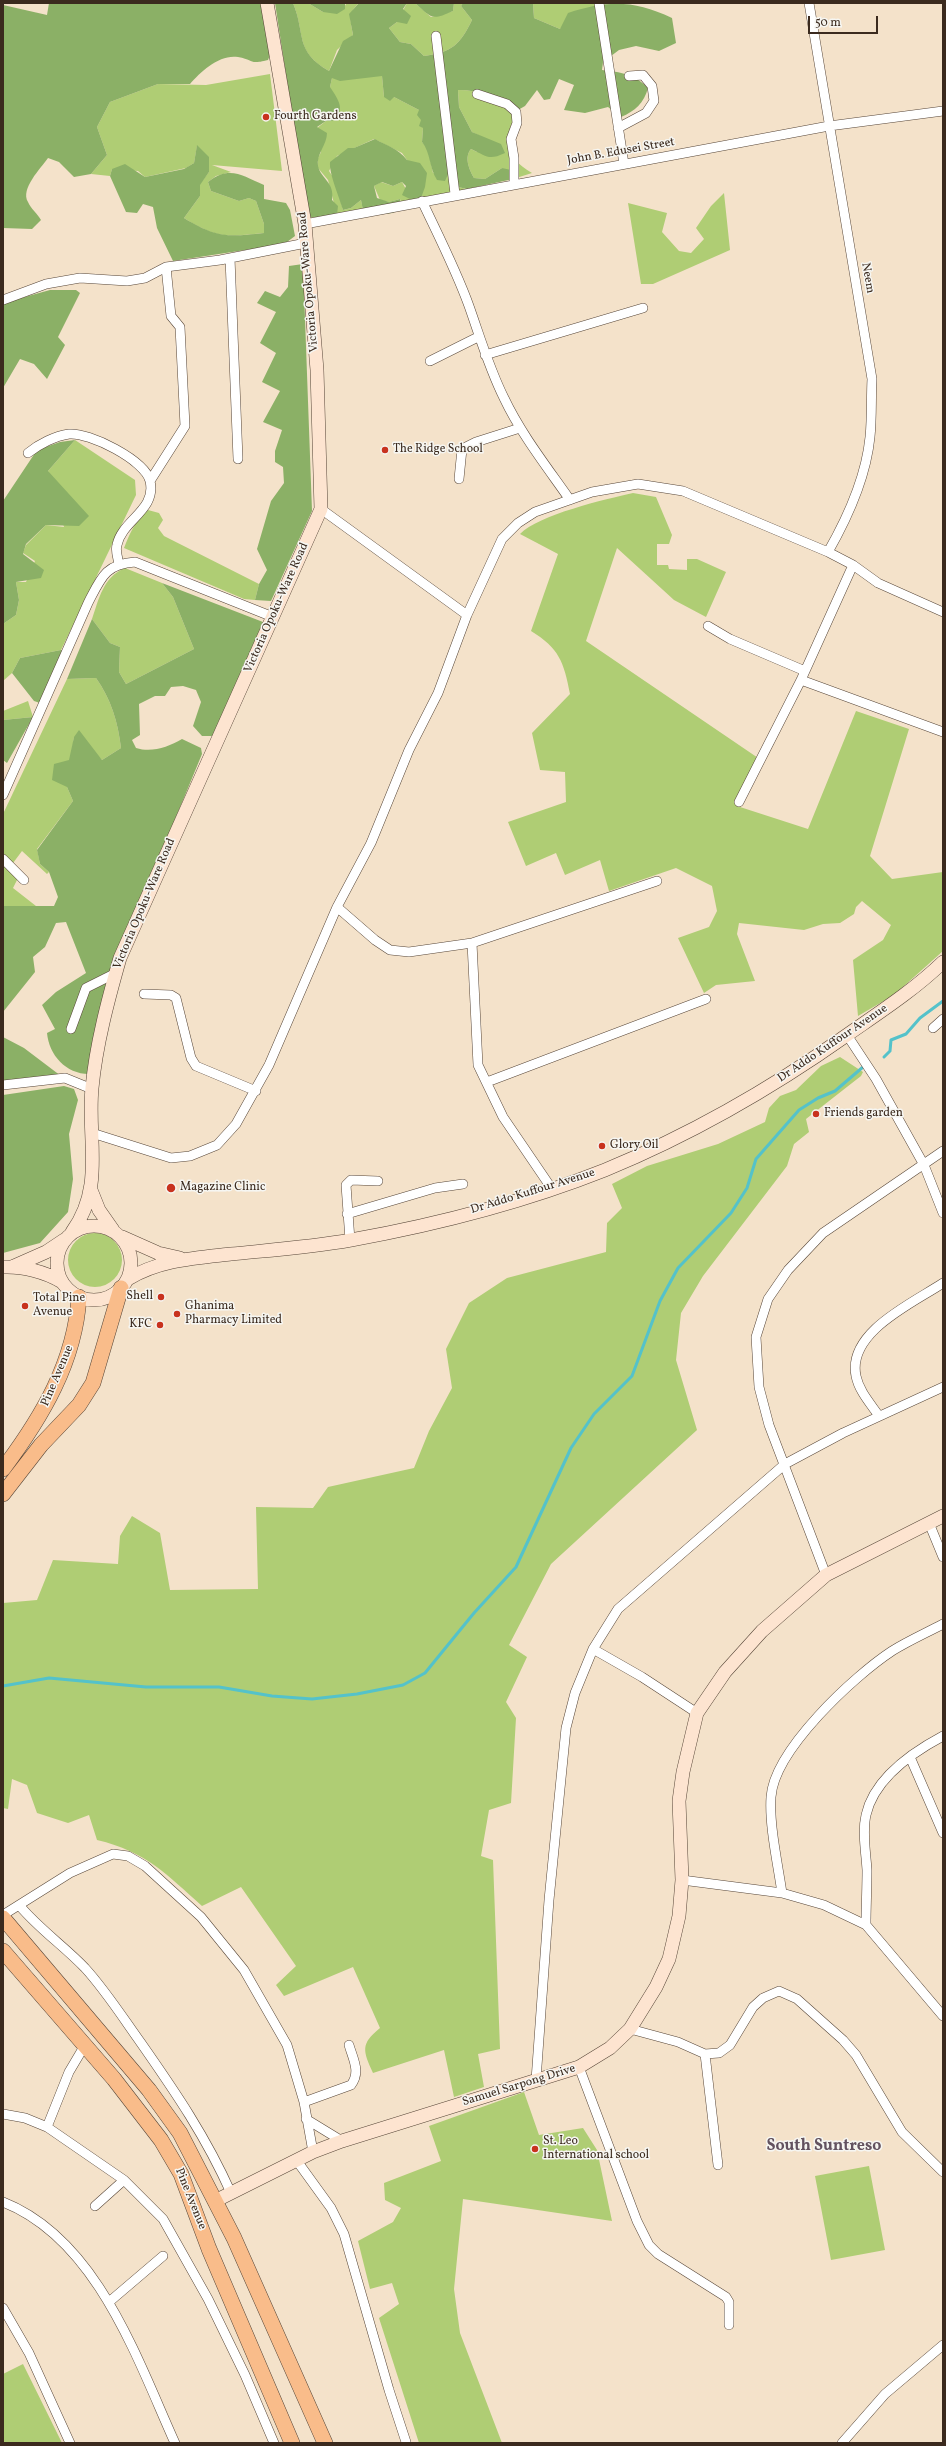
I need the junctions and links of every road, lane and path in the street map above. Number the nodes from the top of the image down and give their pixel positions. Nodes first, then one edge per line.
1 (267, 3) edge
2 (599, 3) edge
3 (808, 3) edge
4 (436, 36) dead end
5 (629, 76) dead end
6 (477, 94) dead end
7 (943, 111) edge
8 (828, 126) junction
9 (618, 128) junction
10 (624, 164) junction
11 (514, 184) junction
12 (455, 194) junction
13 (422, 201) junction
14 (305, 224) junction
15 (306, 243) junction
16 (230, 258) junction
17 (166, 267) junction
18 (3, 300) edge
19 (643, 308) dead end
20 (478, 337) junction
21 (485, 354) junction
22 (430, 361) dead end
23 (520, 428) junction
24 (28, 453) dead end
25 (238, 459) dead end
26 (459, 479) dead end
27 (150, 481) junction
28 (570, 500) junction
29 (321, 509) junction
30 (828, 552) junction
31 (118, 564) junction
32 (853, 565) junction
33 (943, 612) edge
34 (467, 615) junction
35 (273, 617) junction
36 (708, 626) dead end
37 (805, 671) junction
38 (801, 680) junction
39 (943, 732) edge
40 (3, 794) edge
41 (739, 802) dead end
42 (3, 858) edge
43 (24, 880) dead end
44 (657, 881) dead end
45 (337, 907) junction
46 (472, 944) junction
47 (943, 962) edge
48 (116, 973) junction
49 (144, 994) dead end
50 (706, 999) dead end
51 (943, 1019) edge
52 (933, 1028) dead end
53 (71, 1029) dead end
54 (847, 1035) junction
55 (486, 1082) junction
56 (3, 1085) edge
57 (92, 1088) junction
58 (256, 1091) junction
59 (92, 1132) junction
60 (943, 1151) edge
61 (924, 1164) junction
62 (378, 1181) dead end
63 (463, 1184) dead end
64 (552, 1189) junction
65 (91, 1190) junction
66 (943, 1213) edge
67 (347, 1214) junction
68 (117, 1234) junction
69 (68, 1236) junction
70 (350, 1240) junction
71 (188, 1259) junction
72 (8, 1267) edge
73 (62, 1282) junction
74 (943, 1283) edge
75 (125, 1284) junction
76 (79, 1297) junction
77 (943, 1387) edge
78 (879, 1416) junction
79 (785, 1464) junction
80 (3, 1469) edge
81 (3, 1494) edge
82 (943, 1516) edge
83 (929, 1523) junction
84 (943, 1557) edge
85 (826, 1575) junction
86 (943, 1624) edge
87 (593, 1649) junction
88 (697, 1713) junction
89 (943, 1736) edge
90 (910, 1757) junction
91 (943, 1833) edge
92 (682, 1880) junction
93 (782, 1893) junction
94 (19, 1905) junction
95 (3, 1917) edge
96 (866, 1925) junction
97 (3, 1951) edge
98 (943, 2016) edge
99 (630, 2029) junction
100 (85, 2045) junction
101 (349, 2045) dead end
102 (705, 2054) junction
103 (579, 2067) junction
104 (536, 2080) junction
105 (304, 2102) junction
106 (3, 2114) edge
107 (306, 2119) junction
108 (48, 2127) junction
109 (342, 2141) junction
110 (312, 2152) junction
111 (297, 2160) junction
112 (718, 2165) dead end
113 (943, 2172) edge
114 (124, 2180) junction
115 (231, 2193) junction
116 (215, 2201) junction
117 (3, 2202) edge
118 (95, 2206) dead end
119 (163, 2256) dead end
120 (109, 2302) junction
121 (3, 2308) edge
122 (729, 2325) dead end
123 (943, 2346) edge
124 (406, 2442) edge
125 (70, 2443) edge
126 (175, 2443) edge
127 (274, 2443) edge
128 (292, 2443) edge
129 (325, 2443) edge
130 (842, 2443) edge

1 - 14 main road, Victoria Opoku-Ware Road
2 - 9 street
3 - 8 street, Neem
4 - 12 street
5 - 9 street
6 - 11 street
7 - 8 street, John B. Edusei Street
8 - 10 street, John B. Edusei Street
8 - 30 street, Neem
9 - 10 street
10 - 11 street, John B. Edusei Street
11 - 12 street, John B. Edusei Street
12 - 13 street, John B. Edusei Street
13 - 14 street, John B. Edusei Street
13 - 20 street
14 - 15 main road, Victoria Opoku-Ware Road
15 - 16 street
15 - 29 main road, Victoria Opoku-Ware Road
16 - 17 street
16 - 25 street
17 - 18 street
17 - 27 street
19 - 21 street
20 - 21 street
20 - 22 street
21 - 23 street
23 - 26 street
23 - 28 street
24 - 27 street
27 - 31 street
28 - 30 street
28 - 34 street
29 - 34 street
29 - 35 main road, Victoria Opoku-Ware Road
30 - 32 street
31 - 35 street
31 - 40 street
32 - 33 street
32 - 37 street
34 - 45 street
35 - 48 main road, Victoria Opoku-Ware Road
36 - 37 street
37 - 38 street
38 - 39 street
38 - 41 street
42 - 43 street
44 - 46 street
45 - 46 street
45 - 58 street
46 - 55 street
47 - 54 main road, Dr Addo Kuffour Avenue
48 - 53 street
48 - 57 main road, Victoria Opoku-Ware Road
49 - 58 street
50 - 55 street
51 - 52 street
54 - 61 street
54 - 64 main road, Dr Addo Kuffour Avenue
55 - 64 street
56 - 57 street
57 - 59 main road, Victoria Opoku-Ware Road
58 - 59 street
59 - 65 main road, Victoria Opoku-Ware Road
60 - 61 street
61 - 66 street
61 - 79 street
62 - 67 street
63 - 67 street
64 - 70 main road, Dr Addo Kuffour Avenue
65 - 68 main road
65 - 69 main road
67 - 70 street
68 - 69 main road
68 - 71 main road
68 - 75 main road
69 - 72 main road
69 - 73 main road
70 - 71 main road, Dr Addo Kuffour Avenue
71 - 75 main road
72 - 73 main road
73 - 76 main road
74 - 78 street
75 - 76 main road
75 - 81 main road
76 - 80 main road, Pine Avenue
77 - 78 street
78 - 79 street
79 - 85 street
79 - 87 street
82 - 83 main road, Samuel Sarpong Drive
83 - 84 street
83 - 85 main road, Samuel Sarpong Drive
85 - 88 main road, Samuel Sarpong Drive
86 - 93 street
87 - 88 street
87 - 104 street
88 - 92 main road, Samuel Sarpong Drive
89 - 90 street
90 - 91 street
90 - 96 street
92 - 93 street
92 - 99 main road, Samuel Sarpong Drive
93 - 96 street
94 - 95 street
94 - 105 street
94 - 115 street
95 - 116 main road
96 - 98 street
97 - 100 main road, Pine Avenue
99 - 102 street
99 - 103 main road, Samuel Sarpong Drive
100 - 108 street
100 - 128 main road, Pine Avenue
101 - 105 street
102 - 112 street
102 - 113 street
103 - 104 main road, Samuel Sarpong Drive
103 - 122 street
104 - 109 main road, Samuel Sarpong Drive
105 - 107 street
106 - 108 street
107 - 109 street
107 - 110 street
108 - 114 street
109 - 110 main road, Samuel Sarpong Drive
110 - 111 main road, Samuel Sarpong Drive
111 - 115 main road, Samuel Sarpong Drive
111 - 124 street
114 - 118 street
114 - 127 street
115 - 116 main road, Samuel Sarpong Drive
116 - 129 main road
117 - 120 street
119 - 120 street
120 - 126 street
121 - 125 street
123 - 130 street

